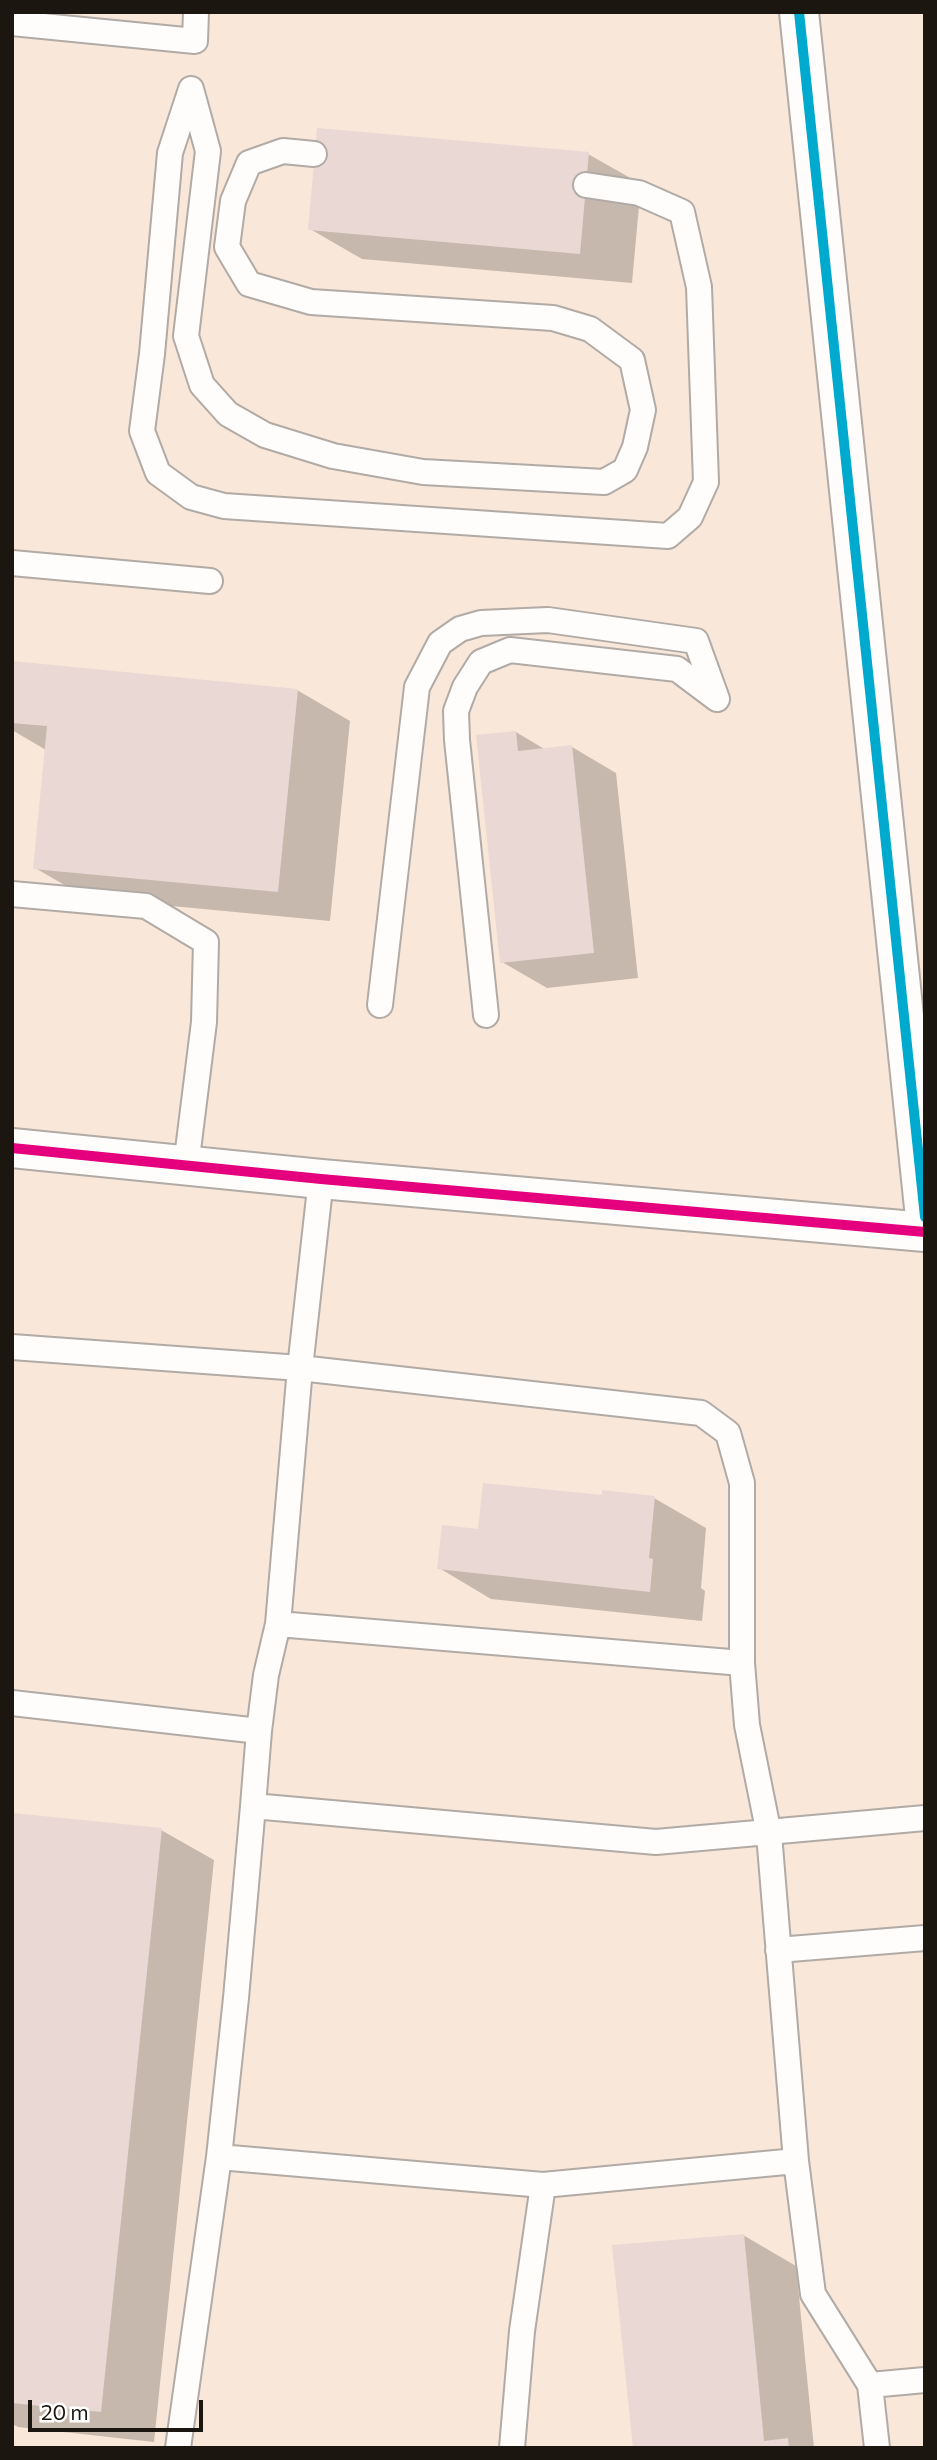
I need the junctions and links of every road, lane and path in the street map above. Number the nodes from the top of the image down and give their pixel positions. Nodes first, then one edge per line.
1 (196, 12) edge
2 (799, 12) edge
3 (12, 23) edge
4 (314, 154) dead end
5 (586, 186) dead end
6 (12, 563) edge
7 (210, 581) dead end
8 (12, 894) edge
9 (380, 1005) dead end
10 (486, 1015) dead end
11 (12, 1148) edge
12 (186, 1166) junction
13 (321, 1179) junction
14 (925, 1217) edge
15 (925, 1232) edge
16 (12, 1347) edge
17 (300, 1368) junction
18 (278, 1624) junction
19 (742, 1663) junction
20 (12, 1703) edge
21 (259, 1731) junction
22 (253, 1806) junction
23 (925, 1818) edge
24 (769, 1834) junction
25 (925, 1938) edge
26 (778, 1950) junction
27 (219, 2157) junction
28 (796, 2161) junction
29 (543, 2185) junction
30 (925, 2380) edge
31 (870, 2385) junction
32 (178, 2448) edge
33 (512, 2448) edge
34 (877, 2448) edge

1 - 3 lane
2 - 14 main road
4 - 5 lane
6 - 7 lane
8 - 12 lane
9 - 10 lane
11 - 12 main road
12 - 13 main road
13 - 15 main road
13 - 17 lane
16 - 17 lane
17 - 18 lane
17 - 19 lane
18 - 19 lane
18 - 21 lane
19 - 24 lane
20 - 21 lane
21 - 22 lane
22 - 24 lane
22 - 27 lane
23 - 24 lane
24 - 26 lane
25 - 26 lane
26 - 28 lane
27 - 29 lane
27 - 32 lane
28 - 29 lane
28 - 31 lane
29 - 33 lane
30 - 31 lane
31 - 34 lane

